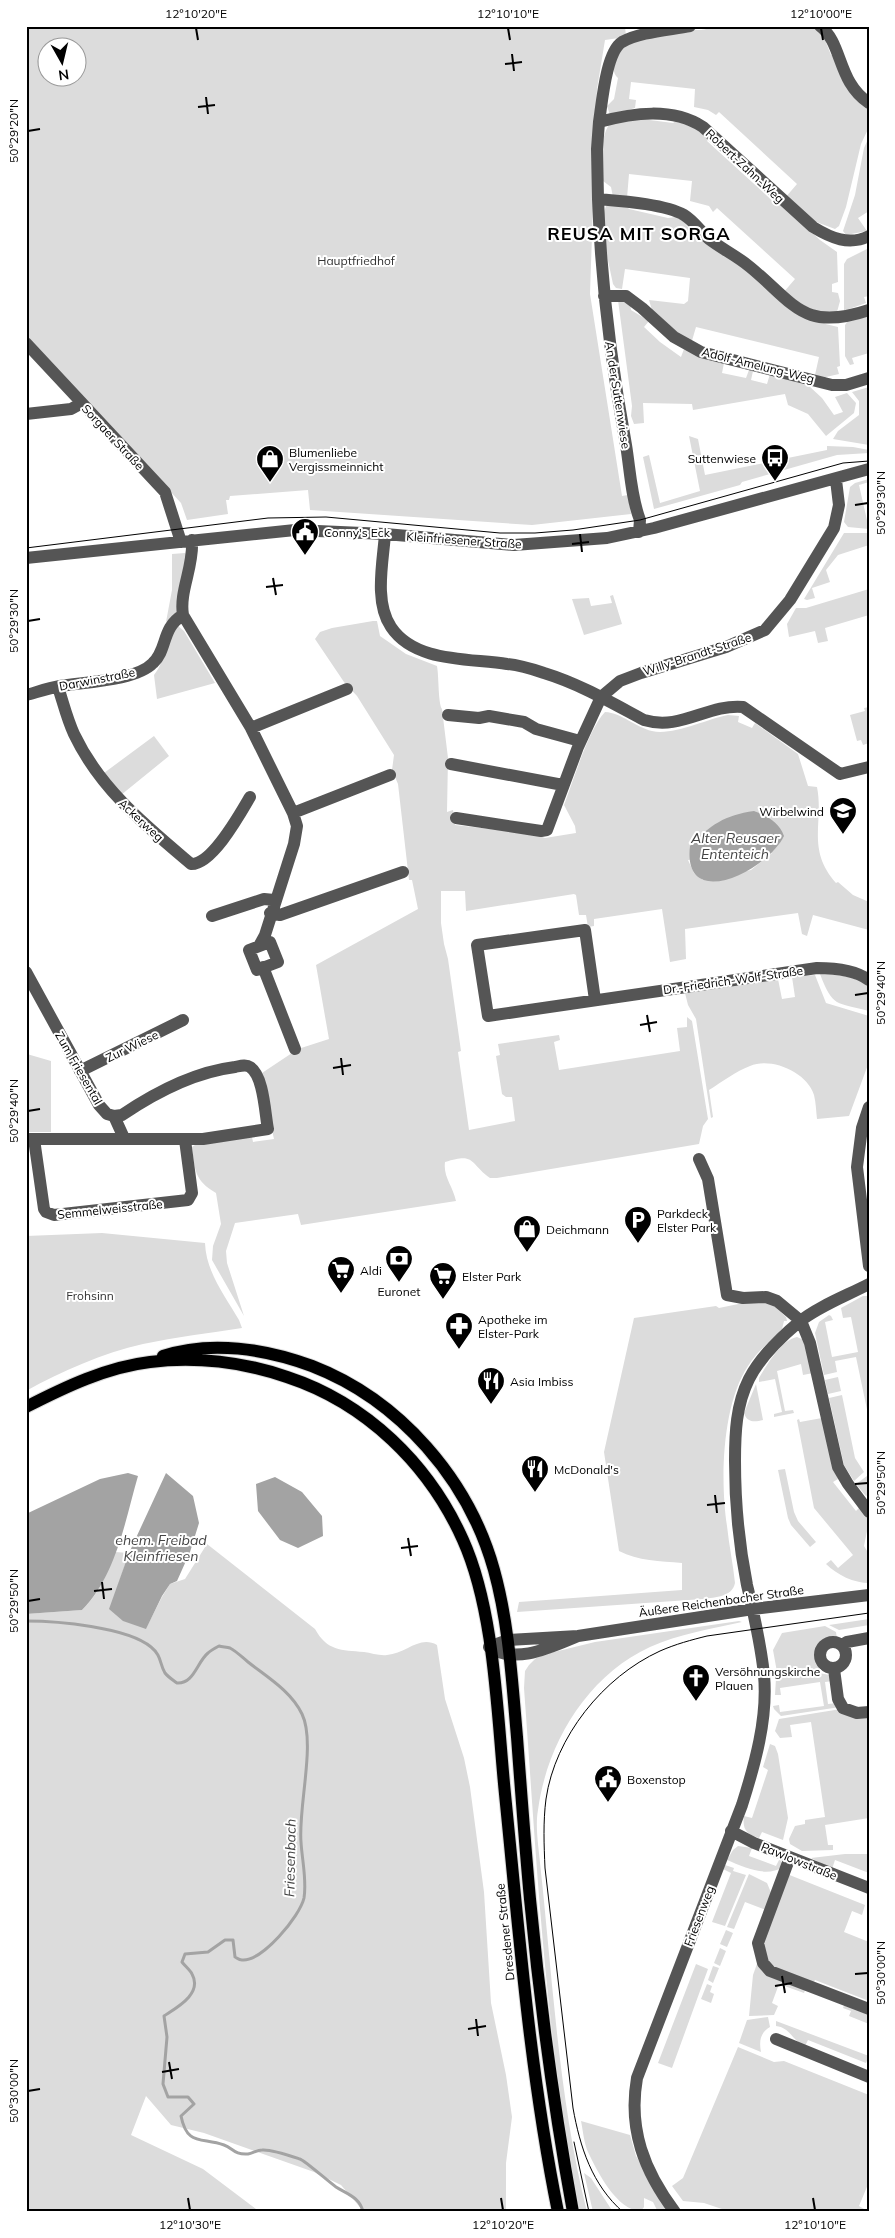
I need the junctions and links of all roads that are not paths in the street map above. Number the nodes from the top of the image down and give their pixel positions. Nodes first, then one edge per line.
1 (690, 26) edge
2 (820, 26) edge
3 (869, 103) edge
4 (599, 122) junction
5 (598, 199) junction
6 (869, 236) edge
7 (604, 296) junction
8 (869, 310) edge
9 (26, 343) edge
10 (869, 378) edge
11 (82, 403) junction
12 (26, 414) edge
13 (869, 469) edge
14 (836, 480) junction
15 (639, 532) junction
16 (385, 534) junction
17 (186, 541) junction
18 (26, 558) edge
19 (183, 615) junction
20 (58, 686) junction
21 (347, 689) dead end
22 (26, 695) edge
23 (601, 697) junction
24 (448, 715) dead end
25 (251, 728) junction
26 (580, 741) junction
27 (451, 764) dead end
28 (869, 767) edge
29 (390, 775) dead end
30 (563, 786) junction
31 (250, 797) dead end
32 (293, 813) junction
33 (456, 818) dead end
34 (402, 872) dead end
35 (274, 900) junction
36 (270, 913) junction
37 (212, 916) dead end
38 (26, 972) edge
39 (869, 980) edge
40 (595, 1000) junction
41 (183, 1020) dead end
42 (295, 1049) dead end
43 (80, 1071) junction
44 (869, 1107) edge
45 (114, 1116) junction
46 (124, 1138) junction
47 (30, 1139) edge
48 (185, 1140) junction
49 (699, 1158) dead end
50 (869, 1266) edge
51 (869, 1284) edge
52 (801, 1321) junction
53 (150, 1362) junction
54 (26, 1406) edge
55 (869, 1512) edge
56 (869, 1595) edge
57 (753, 1609) junction
58 (578, 1636) junction
59 (869, 1638) edge
60 (508, 1640) junction
61 (842, 1645) junction
62 (489, 1647) junction
63 (510, 1656) junction
64 (834, 1669) junction
65 (869, 1712) edge
66 (731, 1831) junction
67 (790, 1857) junction
68 (869, 1888) edge
69 (869, 2009) edge
70 (776, 2039) dead end
71 (869, 2077) edge
72 (558, 2212) edge
73 (573, 2212) edge
74 (676, 2212) edge

1 - 4 street
2 - 3 street
4 - 5 street
4 - 6 street, Robert-Zahn-Weg
5 - 7 street, An der Suttenwiese
5 - 8 street
7 - 10 street, Adolf-Amelung-Weg
7 - 15 street, An der Suttenwiese
9 - 11 street, Sorgaer Straße
11 - 12 street
11 - 17 street, Sorgaer Straße
13 - 14 street, Kleinfriesener Straße
14 - 15 street, Kleinfriesener Straße
14 - 23 street, Willy-Brandt-Straße
15 - 16 street, Kleinfriesener Straße
16 - 17 street, Kleinfriesener Straße
16 - 23 street
17 - 18 street, Kleinfriesener Straße
17 - 19 street
19 - 20 street, Darwinstraße
19 - 25 street
20 - 22 street, Darwinstraße
20 - 31 street, Ackerweg
21 - 25 street
23 - 26 street, Willy-Brandt-Straße
23 - 28 street
24 - 26 street
25 - 32 street
26 - 30 street, Willy-Brandt-Straße
27 - 30 street
29 - 32 street
30 - 33 street, Willy-Brandt-Straße
32 - 35 street
34 - 36 street
35 - 36 street
35 - 37 street
36 - 42 street
38 - 43 street, Zum Friesental
39 - 40 street, Dr.-Friedrich-Wolf-Straße
40 - 40 street, Dr.-Friedrich-Wolf-Straße
41 - 43 street, Zur Wiese
43 - 45 street, Zum Friesental
44 - 50 street
45 - 46 street, Zum Friesental
45 - 48 street
46 - 47 street, Semmelweisstraße
46 - 48 street
47 - 48 street, Semmelweisstraße
49 - 52 street
51 - 52 street, Friesenweg
52 - 55 street
52 - 57 street, Friesenweg
53 - 54 main road
53 - 60 main road
53 - 62 main road
56 - 57 street, Äußere Reichenbacher Straße
57 - 58 street, Äußere Reichenbacher Straße
57 - 66 street, Friesenweg
58 - 60 street, Äußere Reichenbacher Straße
58 - 63 street, Äußere Reichenbacher Straße
59 - 61 street
60 - 62 street, Äußere Reichenbacher Straße
60 - 63 main road
61 - 64 street
61 - 64 street
62 - 63 street
62 - 72 main road, Dresdener Straße
63 - 73 main road
64 - 65 street
66 - 67 street, Pawlowstraße
66 - 74 street, Friesenweg
67 - 68 street, Pawlowstraße
67 - 69 street
70 - 71 street

